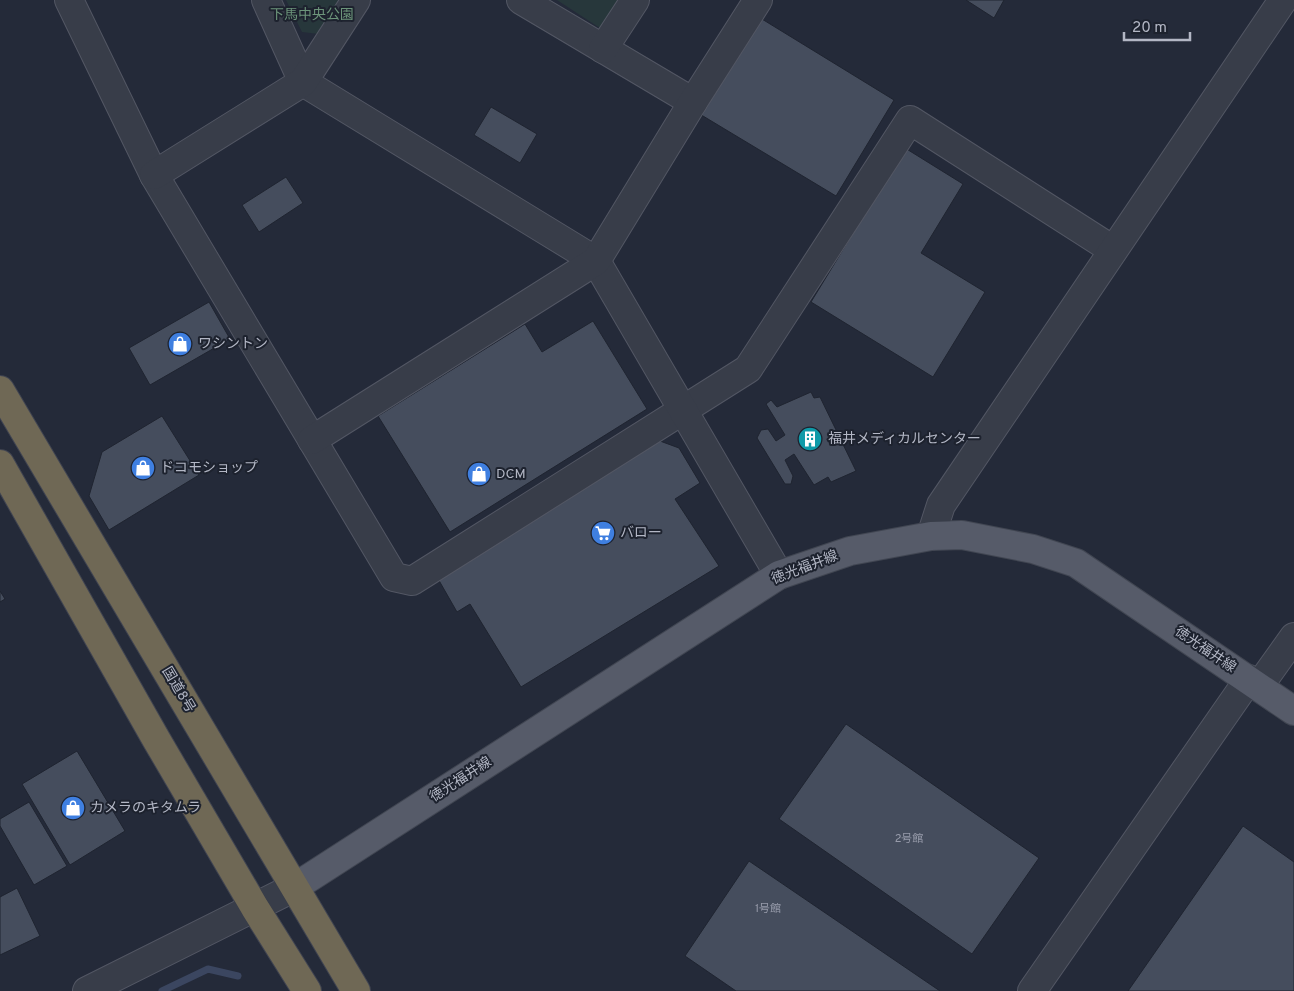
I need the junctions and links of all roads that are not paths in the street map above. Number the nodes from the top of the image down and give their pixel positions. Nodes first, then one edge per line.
1 (69, 0) edge
2 (266, 0) edge
3 (356, 0) edge
4 (521, 0) edge
5 (635, 0) edge
6 (758, 0) edge
7 (1283, 0) edge
8 (603, 49) junction
9 (303, 82) junction
10 (693, 102) junction
11 (154, 175) junction
12 (1113, 250) junction
13 (596, 261) junction
14 (0, 390) edge
15 (684, 411) junction
16 (312, 440) junction
17 (0, 464) edge
18 (931, 536) junction
19 (779, 575) junction
20 (1294, 637) edge
21 (1254, 683) junction
22 (1294, 711) edge
23 (295, 887) junction
24 (255, 908) junction
25 (87, 991) edge
26 (307, 991) edge
27 (356, 991) edge
28 (1032, 991) edge

1 - 11 street
2 - 9 street
3 - 9 street
4 - 8 street
5 - 8 street
6 - 10 street
7 - 12 street
8 - 10 street
9 - 11 street
9 - 13 street
10 - 13 street
11 - 16 street
12 - 15 street
12 - 18 street
13 - 15 street
13 - 16 street
14 - 23 highway, 国道8号
15 - 16 street
15 - 19 street
17 - 24 highway
18 - 19 main road, 徳光福井線
18 - 21 main road, 徳光福井線
19 - 23 main road, 徳光福井線
20 - 21 street
21 - 22 main road, 徳光福井線
21 - 28 street
23 - 24 street
23 - 27 highway, 国道8号
24 - 25 street
24 - 26 highway

